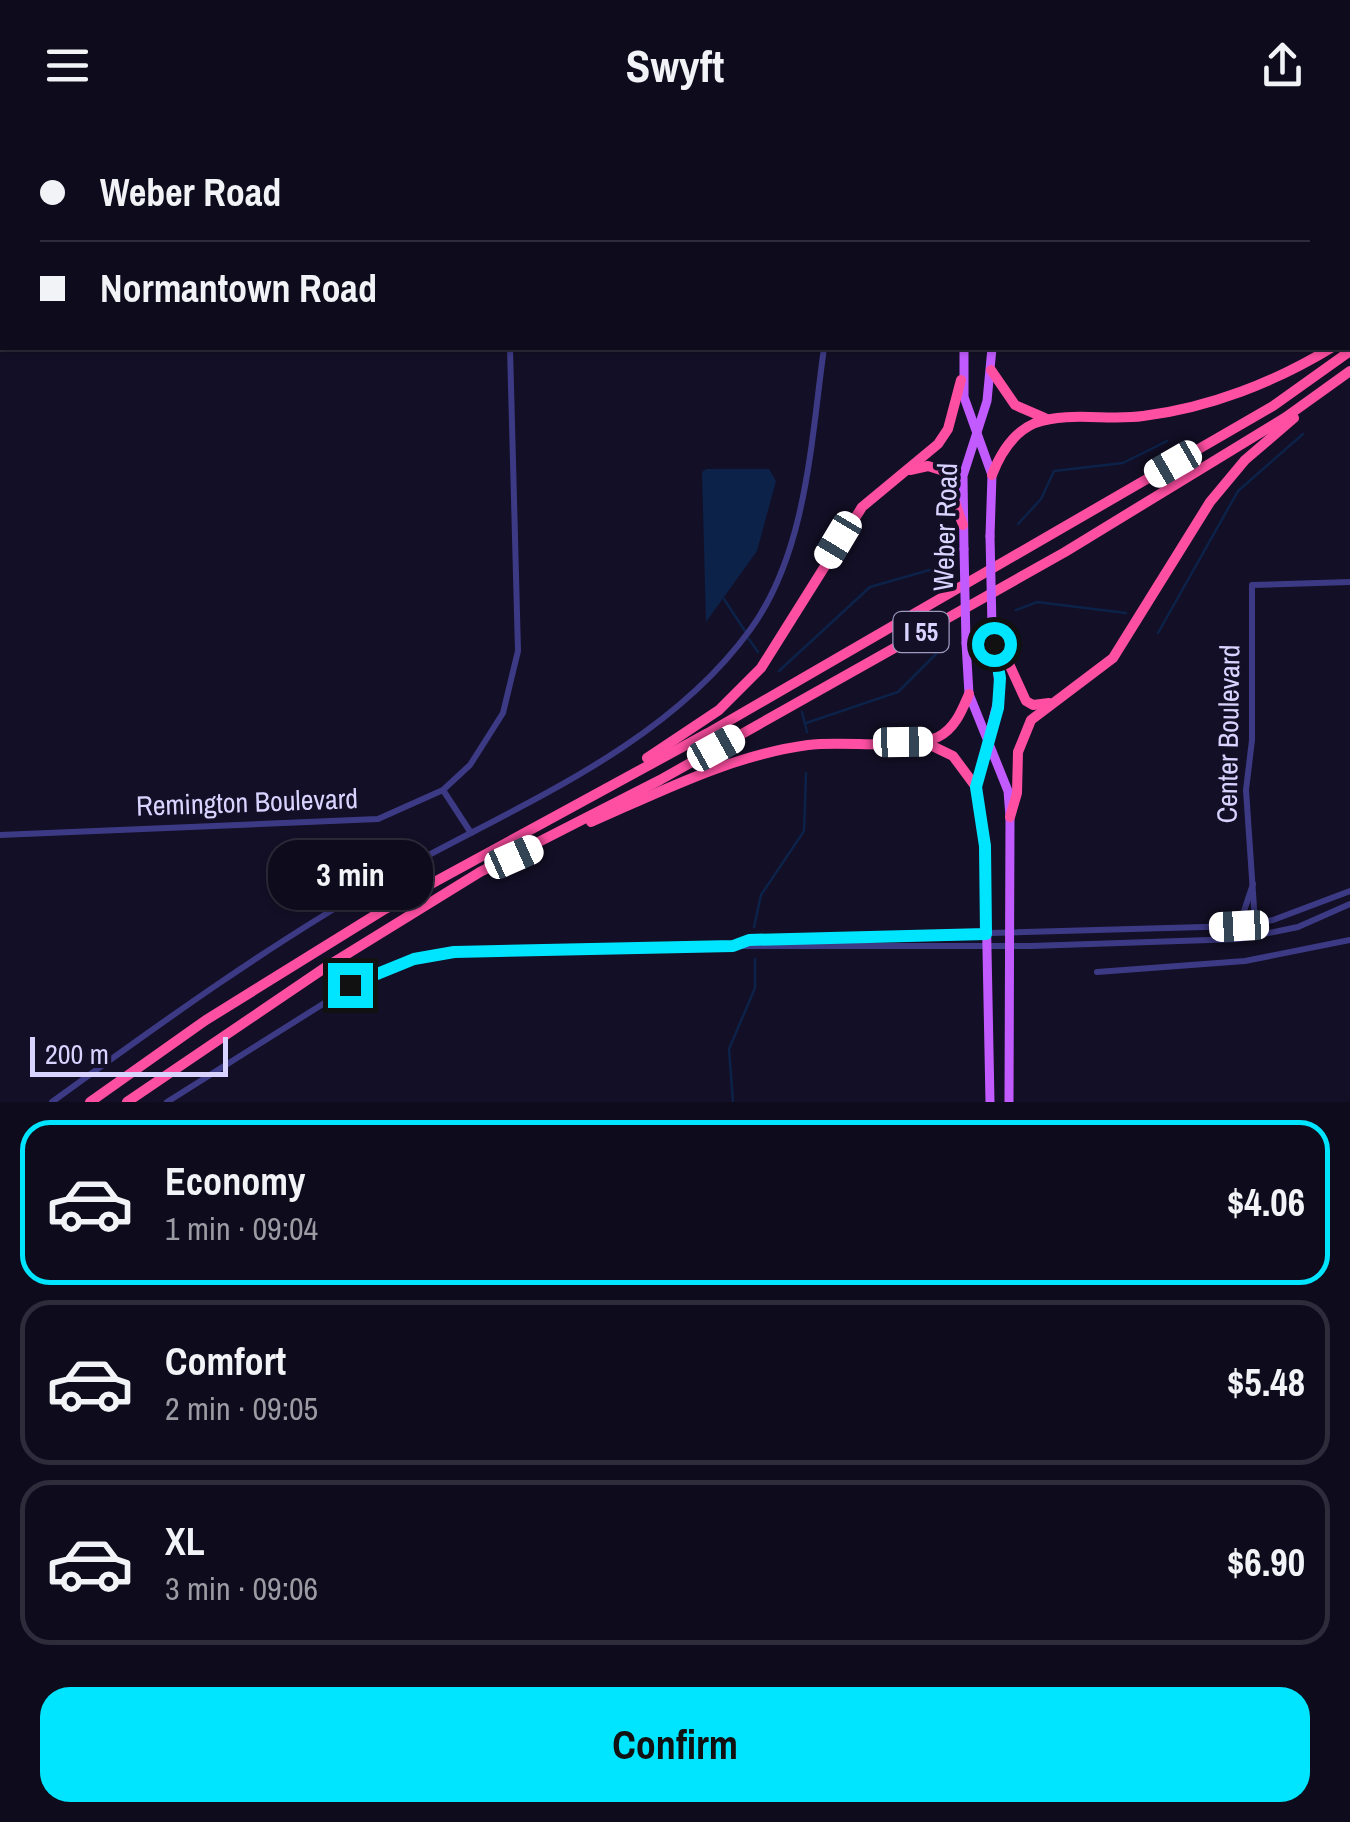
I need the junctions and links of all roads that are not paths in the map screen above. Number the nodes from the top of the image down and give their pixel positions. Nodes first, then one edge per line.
1 (510, 350) edge
2 (824, 350) edge
3 (964, 350) edge
4 (992, 350) edge
5 (1327, 350) edge
6 (1350, 351) edge
7 (992, 370) junction
8 (1350, 373) edge
9 (961, 380) junction
10 (1051, 420) junction
11 (976, 431) junction
12 (992, 475) junction
13 (897, 476) junction
14 (963, 525) junction
15 (1350, 582) edge
16 (992, 627) junction
17 (969, 694) junction
18 (1059, 700) junction
19 (923, 741) junction
20 (987, 742) junction
21 (976, 787) junction
22 (443, 790) junction
23 (592, 794) junction
24 (1010, 816) junction
25 (470, 833) junction
26 (0, 834) edge
27 (480, 872) junction
28 (1253, 883) junction
29 (1350, 890) edge
30 (1350, 904) edge
31 (1256, 923) junction
32 (1239, 926) junction
33 (986, 934) junction
34 (1009, 934) junction
35 (1256, 937) junction
36 (1350, 940) edge
37 (733, 946) junction
38 (986, 946) junction
39 (1009, 946) junction
40 (1097, 972) dead end
41 (52, 1102) edge
42 (90, 1102) edge
43 (127, 1102) edge
44 (167, 1102) edge
45 (990, 1102) edge
46 (1009, 1102) edge

1 - 22 street, Remington Boulevard
2 - 25 street
3 - 9 main road, Weber Road
4 - 7 main road, Weber Road
5 - 10 highway
6 - 23 highway, I 55
7 - 10 highway
7 - 11 main road, Weber Road
8 - 18 highway
8 - 27 highway, I 55
9 - 11 main road, Weber Road
9 - 13 highway
10 - 12 highway
11 - 12 main road, Weber Road
11 - 14 main road, Weber Road
12 - 16 main road, Weber Road, bridge
13 - 14 highway
13 - 23 highway
14 - 17 main road, Weber Road, bridge
15 - 28 street, Center Boulevard
16 - 18 highway
16 - 20 main road, Weber Road
17 - 19 highway
17 - 20 main road, Weber Road
18 - 24 highway
19 - 21 highway
19 - 27 highway
20 - 21 main road, Weber Road
20 - 24 main road, Weber Road
21 - 33 main road, Weber Road
22 - 25 street
22 - 26 street, Remington Boulevard
23 - 42 highway, I 55
24 - 34 main road, Weber Road
25 - 41 street
27 - 43 highway, I 55
28 - 31 street, Center Boulevard
28 - 32 street, Center Boulevard
29 - 31 street
30 - 35 street
31 - 32 street
31 - 35 street, Center Boulevard
32 - 34 street
33 - 34 street
33 - 37 street
33 - 38 main road, Weber Road
34 - 39 main road, Weber Road
35 - 39 street
36 - 40 street
37 - 38 street
37 - 44 street
38 - 39 street
38 - 45 main road, Weber Road
39 - 46 main road, Weber Road

